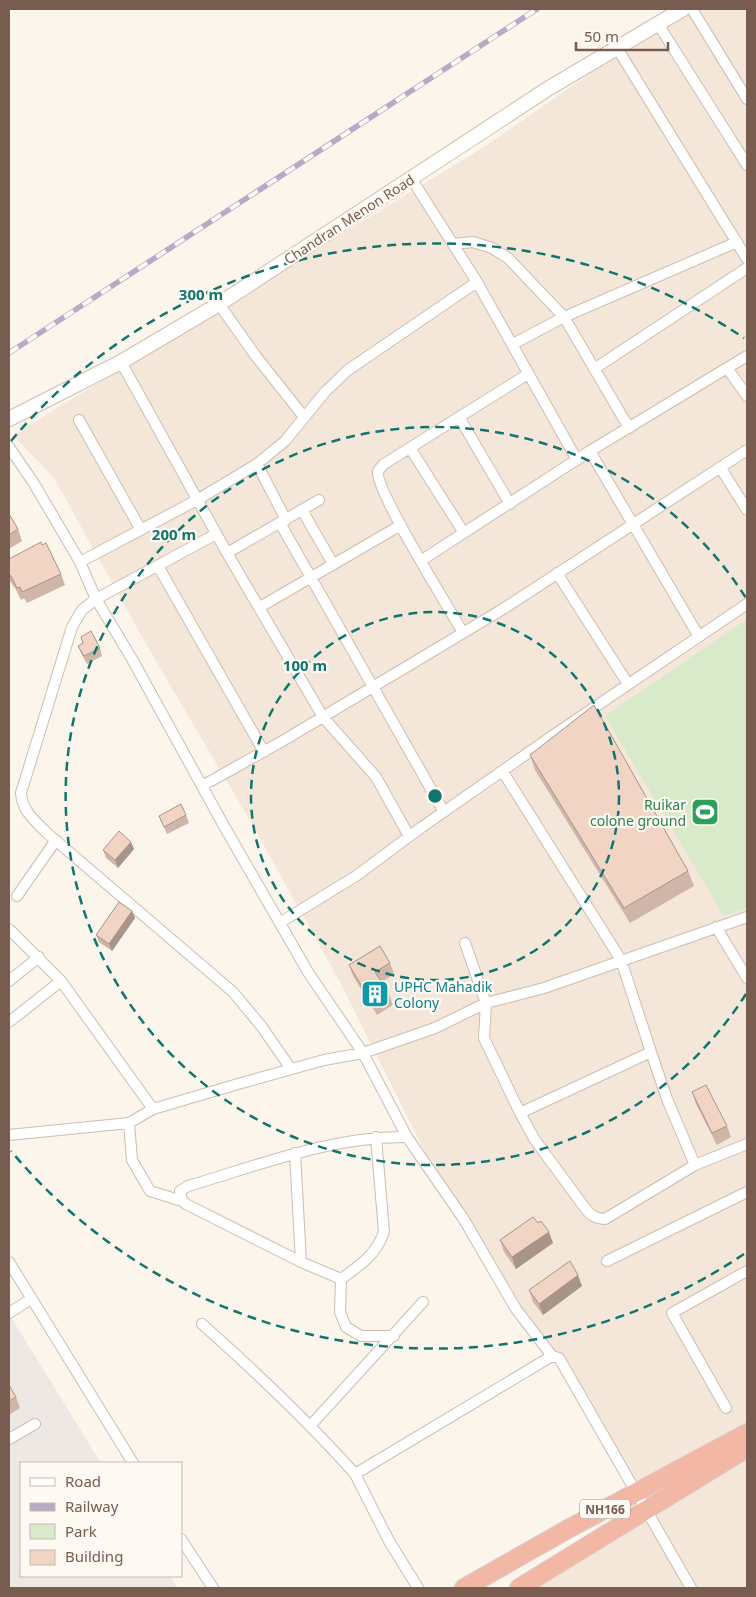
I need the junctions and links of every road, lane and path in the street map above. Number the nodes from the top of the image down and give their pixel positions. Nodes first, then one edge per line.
1 (683, 9) edge
2 (692, 9) edge
3 (658, 24) junction
4 (617, 48) junction
5 (747, 99) edge
6 (747, 165) edge
7 (411, 178) junction
8 (737, 242) junction
9 (453, 244) junction
10 (747, 260) edge
11 (747, 268) edge
12 (477, 282) junction
13 (219, 304) junction
14 (564, 317) junction
15 (513, 344) junction
16 (747, 356) edge
17 (121, 362) junction
18 (727, 368) junction
19 (594, 369) junction
20 (528, 374) junction
21 (747, 396) edge
22 (304, 417) junction
23 (459, 417) junction
24 (9, 418) edge
25 (79, 420) dead end
26 (629, 428) junction
27 (9, 447) edge
28 (410, 448) junction
29 (747, 450) edge
30 (590, 452) junction
31 (578, 460) junction
32 (257, 464) junction
33 (720, 467) junction
34 (197, 500) junction
35 (319, 500) dead end
36 (510, 504) junction
37 (302, 510) junction
38 (747, 510) edge
39 (283, 521) junction
40 (632, 524) junction
41 (401, 525) junction
42 (142, 530) junction
43 (464, 533) junction
44 (216, 534) junction
45 (228, 553) junction
46 (422, 560) junction
47 (80, 562) junction
48 (333, 564) junction
49 (158, 566) junction
50 (557, 574) junction
51 (311, 577) junction
52 (96, 599) junction
53 (747, 604) edge
54 (260, 607) junction
55 (463, 633) junction
56 (698, 635) junction
57 (628, 684) junction
58 (374, 686) junction
59 (323, 717) junction
60 (264, 752) junction
61 (503, 772) junction
62 (202, 786) junction
63 (444, 812) junction
64 (409, 836) junction
65 (56, 840) junction
66 (17, 896) dead end
67 (747, 917) edge
68 (281, 922) junction
69 (716, 927) junction
70 (9, 929) edge
71 (465, 943) dead end
72 (39, 957) junction
73 (621, 960) junction
74 (747, 978) edge
75 (9, 981) edge
76 (61, 981) junction
77 (486, 1003) junction
78 (9, 1022) edge
79 (651, 1052) junction
80 (363, 1053) junction
81 (291, 1069) junction
82 (153, 1109) junction
83 (520, 1113) junction
84 (129, 1123) junction
85 (9, 1135) edge
86 (376, 1137) junction
87 (407, 1137) junction
88 (747, 1144) edge
89 (295, 1153) junction
90 (695, 1165) junction
91 (747, 1192) edge
92 (182, 1201) junction
93 (9, 1262) edge
94 (301, 1262) junction
95 (607, 1262) dead end
96 (747, 1271) edge
97 (341, 1279) junction
98 (31, 1299) junction
99 (423, 1302) dead end
100 (9, 1313) edge
101 (202, 1324) dead end
102 (394, 1336) junction
103 (552, 1356) junction
104 (726, 1408) dead end
105 (35, 1424) dead end
106 (312, 1425) junction
107 (747, 1433) edge
108 (9, 1439) edge
109 (747, 1448) edge
110 (132, 1462) edge
111 (355, 1474) junction
112 (638, 1492) junction
113 (648, 1510) junction
114 (182, 1541) edge
115 (213, 1588) edge
116 (418, 1588) edge
117 (464, 1588) edge
118 (519, 1588) edge
119 (691, 1588) edge

1 - 3 street, Chandran Menon Road
2 - 5 street
3 - 4 street, Chandran Menon Road
3 - 6 street
4 - 7 street, Chandran Menon Road
4 - 8 street
7 - 9 street
7 - 13 street, Chandran Menon Road
8 - 10 street
8 - 14 street
9 - 12 street
9 - 14 street
11 - 19 street
12 - 15 street
12 - 22 street
13 - 17 street, Chandran Menon Road
13 - 22 street
14 - 15 street
14 - 19 street
15 - 20 street
16 - 18 street
17 - 24 street, Chandran Menon Road
17 - 34 street
18 - 21 street
18 - 26 street
19 - 26 street
20 - 23 street
20 - 31 street
22 - 32 street
23 - 28 street
23 - 36 street
25 - 42 street
26 - 30 street
27 - 47 street
28 - 41 street
28 - 43 street
29 - 33 street
30 - 31 street
30 - 40 street
31 - 36 street
32 - 34 street
32 - 39 street
33 - 38 street
33 - 40 street
34 - 42 street
34 - 44 street
35 - 37 street
36 - 43 street
37 - 39 street
37 - 48 street
39 - 45 street
39 - 51 street
40 - 50 street
40 - 56 street
41 - 46 street
41 - 48 street
42 - 47 street
43 - 46 street
44 - 45 street
44 - 49 street
45 - 54 street
46 - 55 street
47 - 52 street
48 - 51 street
49 - 52 street
49 - 60 street
50 - 55 street
50 - 57 street
51 - 54 street
51 - 58 street
52 - 62 street
52 - 65 street
53 - 56 street
54 - 59 street
55 - 58 street
56 - 57 street
57 - 61 street
58 - 59 street
58 - 63 street
59 - 60 street
59 - 64 street
60 - 62 street
61 - 63 street
61 - 73 street
62 - 68 street
63 - 64 street
64 - 68 street
65 - 66 street
65 - 81 street
67 - 69 street
68 - 80 street
69 - 73 street
69 - 74 street
70 - 72 street
71 - 77 street
72 - 75 street
72 - 76 street
73 - 77 street
73 - 79 street
76 - 78 street
76 - 82 street
77 - 80 street
77 - 83 street
79 - 83 street
79 - 90 street
80 - 81 street
80 - 87 street
81 - 82 street
82 - 84 street
83 - 90 street
84 - 85 street
84 - 92 street
86 - 87 street
86 - 89 street
86 - 97 street
87 - 103 street
88 - 90 street
89 - 92 street
89 - 94 street
91 - 95 street
92 - 94 street
93 - 98 street
94 - 97 street
96 - 104 street
97 - 102 street
98 - 100 street
98 - 110 street
99 - 102 street
101 - 106 street
102 - 106 street
103 - 111 street
103 - 112 street
105 - 108 street
106 - 111 street
107 - 112 highway, NH166
109 - 113 highway, NH166
111 - 116 street
112 - 113 street
112 - 117 highway, NH166
113 - 118 highway, NH166
113 - 119 street
114 - 115 street

